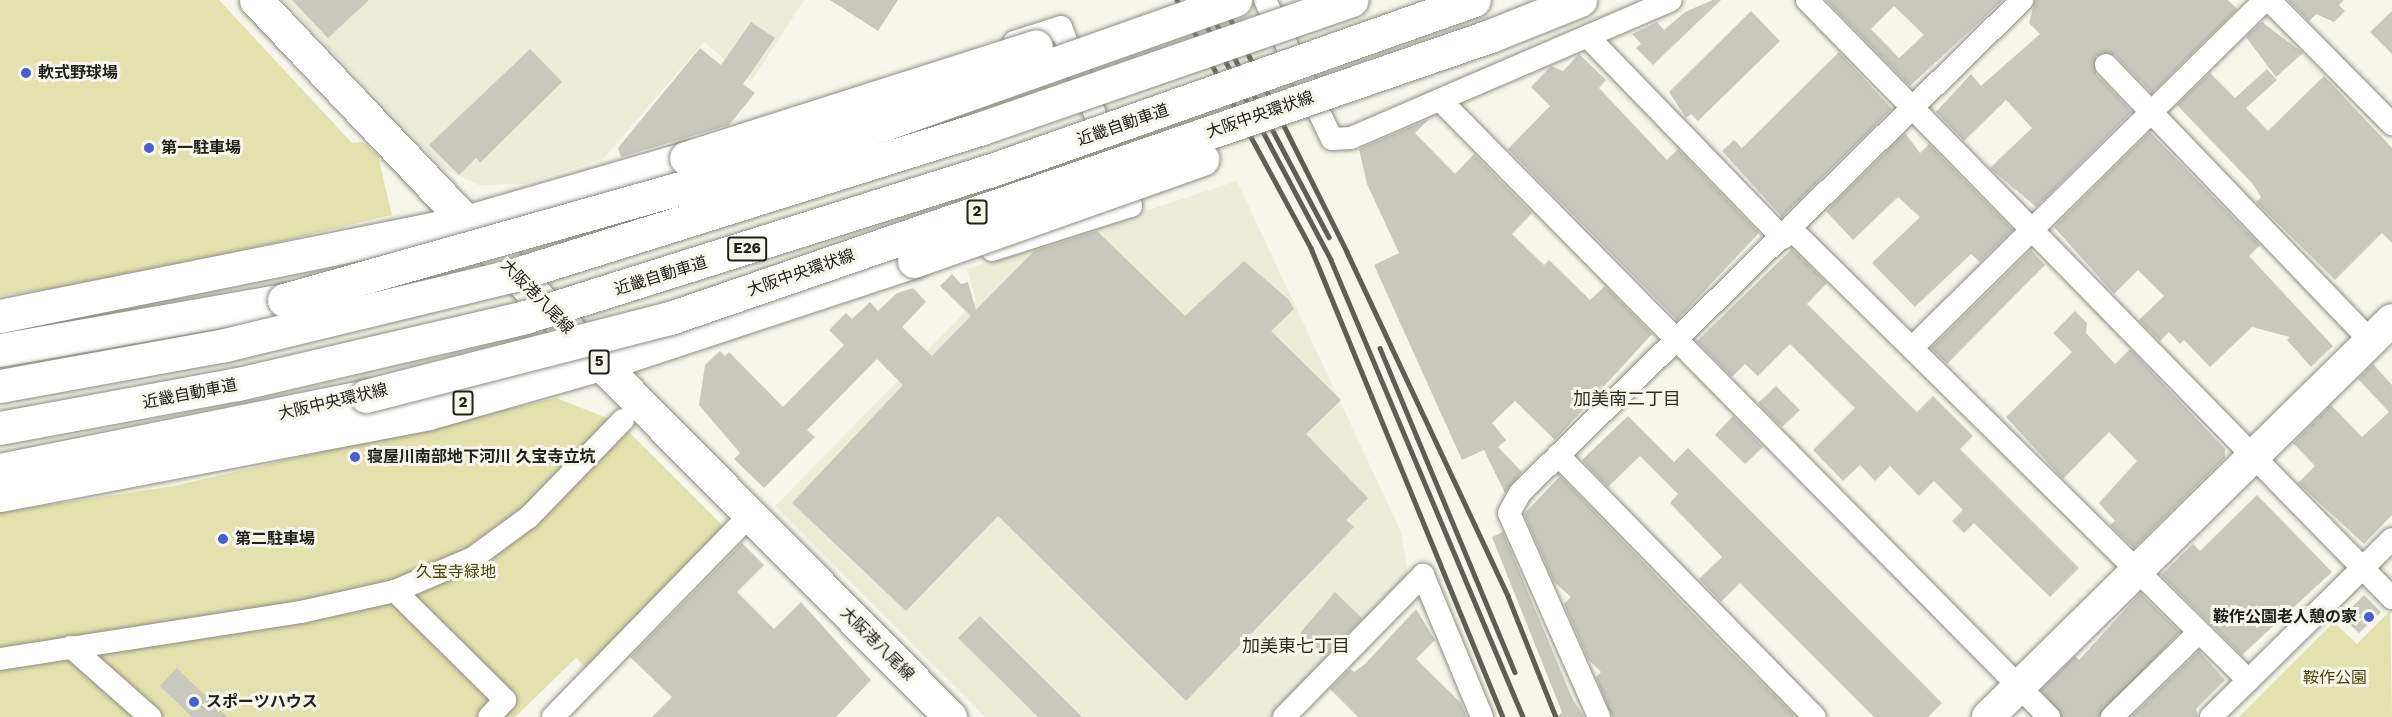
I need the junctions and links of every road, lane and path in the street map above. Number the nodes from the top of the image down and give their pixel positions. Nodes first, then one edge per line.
1 (256, 0) edge
2 (1179, 0) edge
3 (1235, 0) edge
4 (1265, 0) edge
5 (1352, 0) edge
6 (1474, 0) edge
7 (1580, 0) edge
8 (1671, 0) edge
9 (1807, 0) edge
10 (2022, 0) edge
11 (2267, 0) edge
12 (1490, 36) junction
13 (1588, 37) junction
14 (2106, 65) dead end
15 (1440, 100) junction
16 (1912, 109) junction
17 (2150, 110) junction
18 (2392, 124) edge
19 (686, 158) junction
20 (466, 222) junction
21 (2029, 229) junction
22 (1787, 233) junction
23 (0, 316) edge
24 (745, 316) junction
25 (2381, 330) edge
26 (1673, 341) junction
27 (1912, 348) junction
28 (0, 350) edge
29 (601, 363) junction
30 (0, 386) edge
31 (623, 420) dead end
32 (0, 428) edge
33 (1558, 455) junction
34 (2252, 458) junction
35 (0, 470) edge
36 (0, 495) edge
37 (750, 515) junction
38 (2392, 539) edge
39 (2362, 568) junction
40 (2136, 571) junction
41 (395, 591) junction
42 (2392, 598) edge
43 (2198, 633) junction
44 (71, 647) junction
45 (0, 659) edge
46 (2248, 680) junction
47 (2018, 686) junction
48 (150, 717) edge
49 (489, 717) edge
50 (553, 717) edge
51 (950, 717) edge
52 (1284, 717) edge
53 (1482, 717) edge
54 (1599, 717) edge
55 (1815, 717) edge
56 (1988, 717) edge
57 (2049, 717) edge
58 (2112, 717) edge
59 (2211, 717) edge

1 - 20 main road, 大阪港八尾線 / 5
2 - 19 main road, bridge
3 - 28 main road, bridge
4 - 15 street
5 - 30 main road, E26, bridge
6 - 32 main road, 近畿自動車道 / E26, bridge
7 - 12 main road, 大阪中央環状線 / 2, bridge
8 - 13 street
9 - 16 street
10 - 16 street
11 - 17 street
11 - 18 street
12 - 24 main road, 2, bridge
12 - 35 main road, 大阪中央環状線 / 2, bridge
13 - 15 street
13 - 22 street
14 - 17 street
15 - 26 street
16 - 21 street
16 - 22 street
17 - 21 street
17 - 25 street
19 - 20 main road
19 - 24 street
20 - 23 main road
20 - 29 main road, 大阪港八尾線 / 5
21 - 27 street
21 - 34 street
22 - 26 street
22 - 27 street
24 - 29 main road, 2
25 - 34 street
26 - 33 street
26 - 47 street
27 - 40 street
29 - 36 main road, 2
29 - 37 main road, 大阪港八尾線 / 5
31 - 41 street
33 - 54 street
33 - 55 street
34 - 39 street
34 - 40 street
37 - 50 street
37 - 51 main road, 大阪港八尾線 / 5
38 - 39 street
39 - 42 street
39 - 46 street
40 - 43 street
40 - 47 street
41 - 44 street
41 - 49 street
43 - 46 street
43 - 58 street
44 - 45 street
44 - 48 street
46 - 59 street
47 - 56 street
47 - 57 street
52 - 53 street

